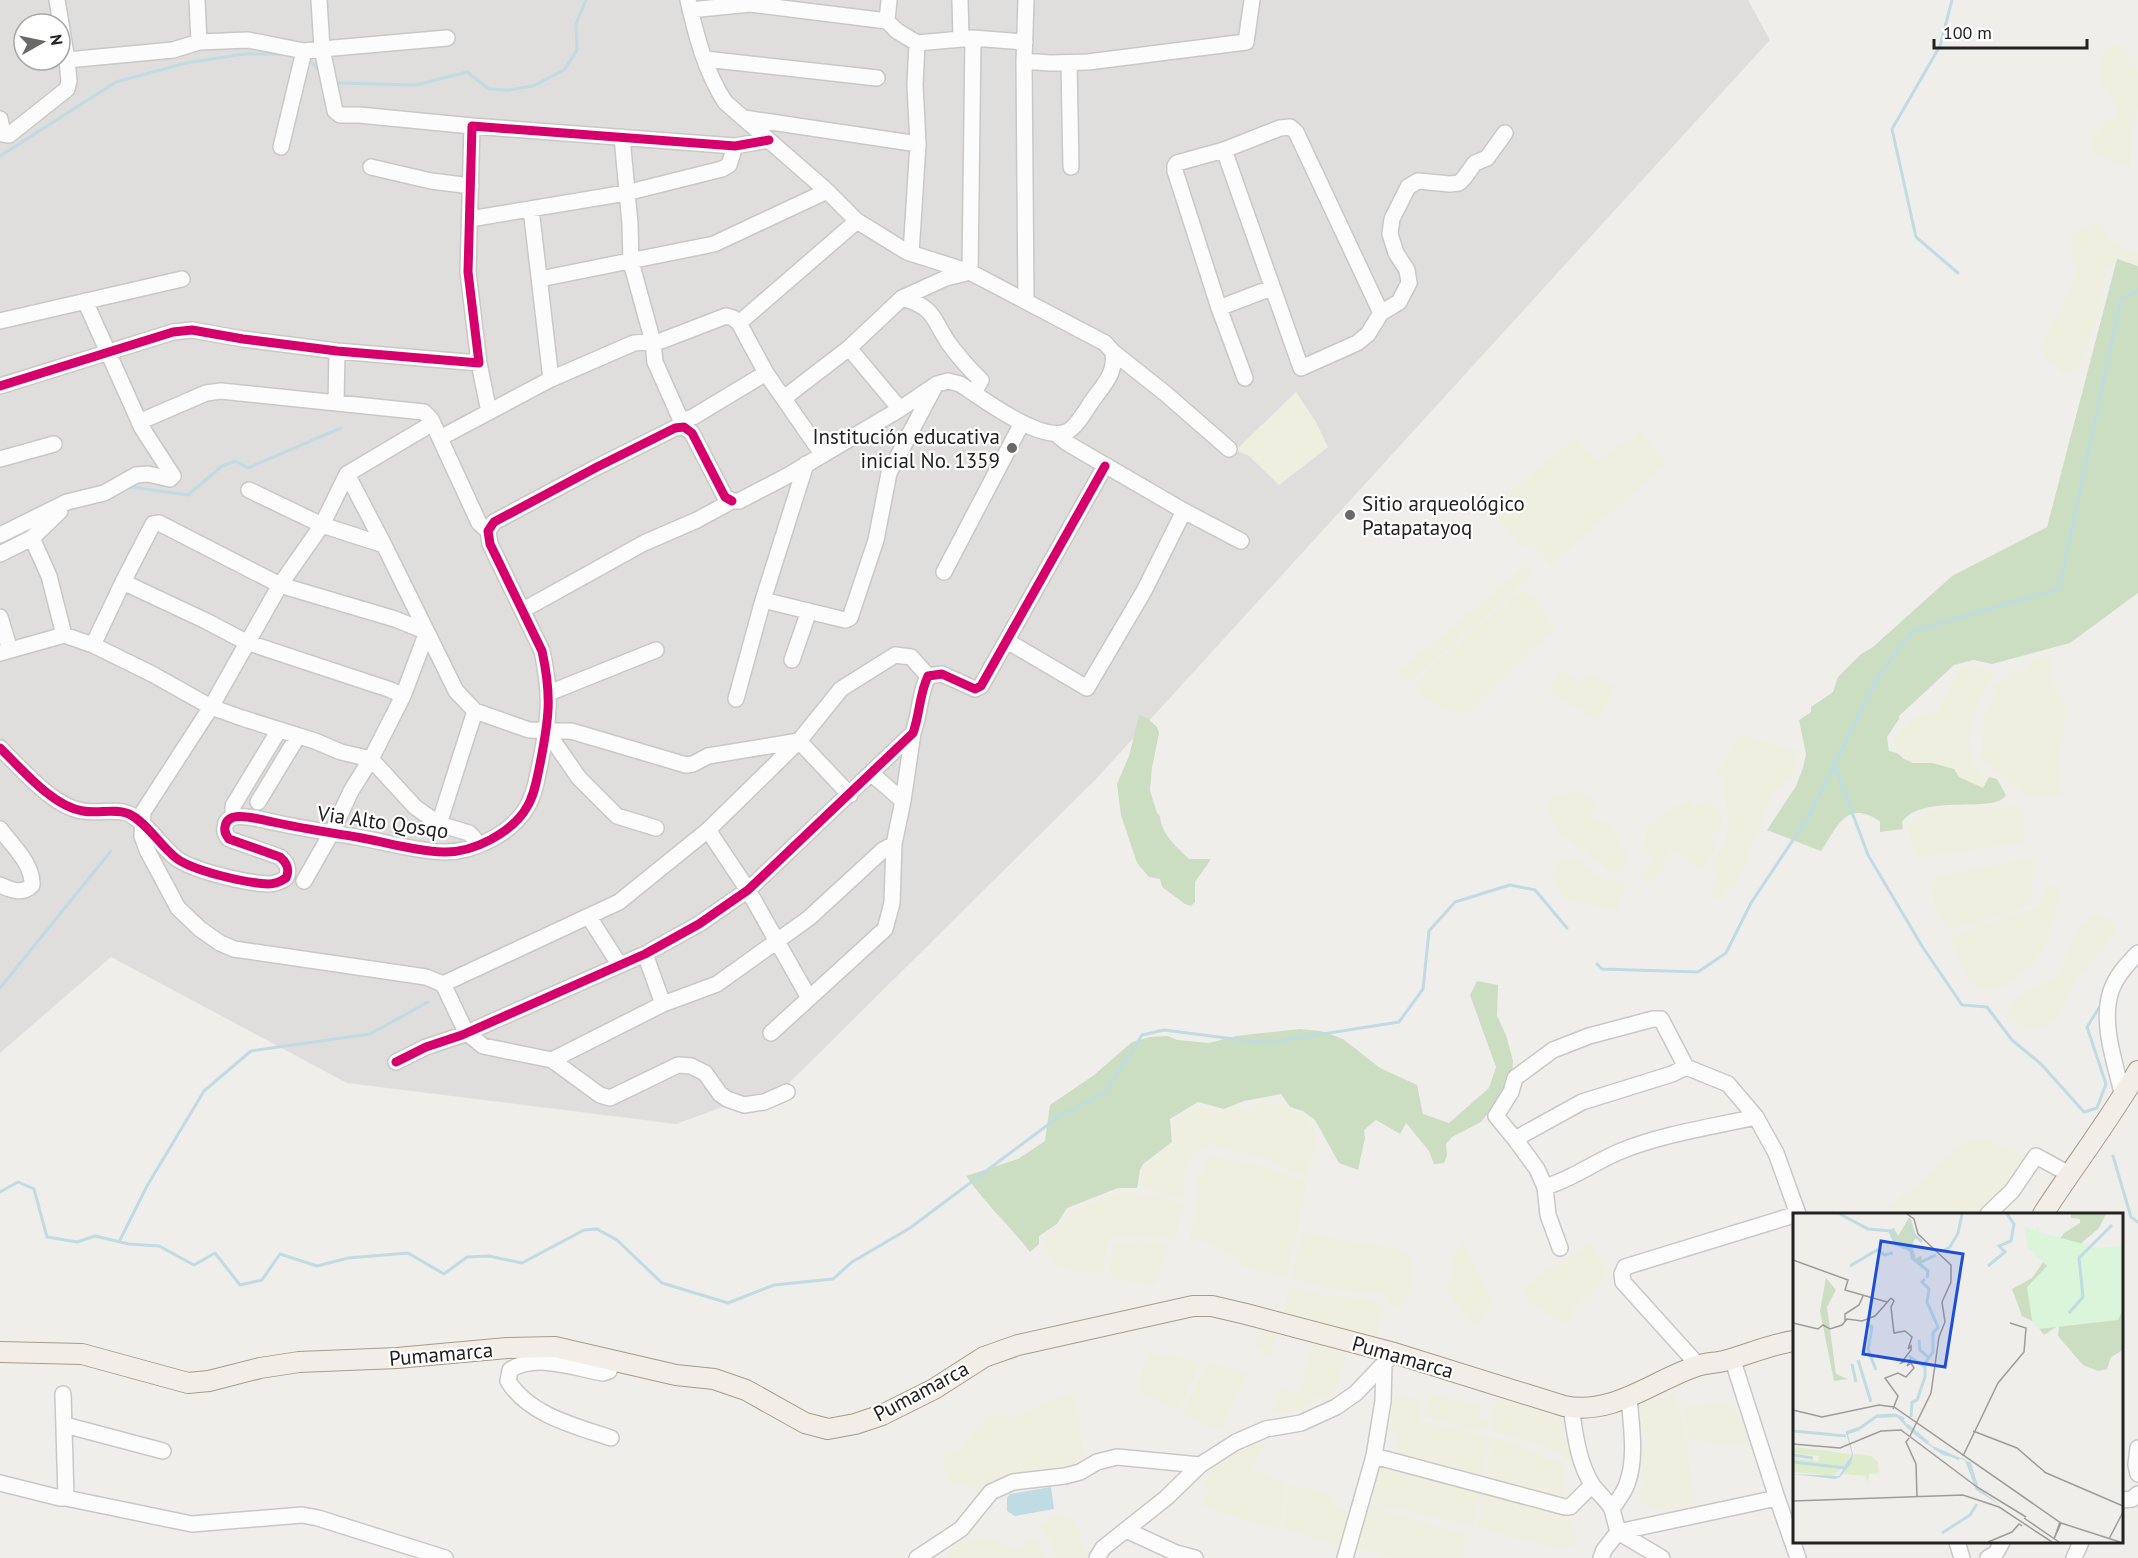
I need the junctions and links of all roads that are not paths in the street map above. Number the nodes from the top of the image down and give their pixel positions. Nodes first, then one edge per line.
1 (197, 0) edge
2 (319, 0) edge
3 (889, 0) edge
4 (960, 0) edge
5 (1026, 0) edge
6 (1252, 0) edge
7 (689, 5) edge
8 (887, 21) junction
9 (447, 38) dead end
10 (967, 38) junction
11 (199, 42) junction
12 (1024, 42) junction
13 (917, 43) junction
14 (322, 49) junction
15 (304, 51) junction
16 (705, 59) junction
17 (72, 60) edge
18 (1024, 62) junction
19 (1069, 63) junction
20 (68, 72) edge
21 (877, 78) dead end
22 (741, 118) junction
23 (0, 119) edge
24 (472, 126) junction
25 (1504, 133) dead end
26 (622, 137) junction
27 (769, 140) junction
28 (918, 144) junction
29 (735, 146) junction
30 (281, 147) dead end
31 (1224, 150) junction
32 (371, 167) dead end
33 (1071, 167) dead end
34 (471, 186) junction
35 (827, 192) junction
36 (626, 193) junction
37 (531, 209) junction
38 (470, 219) junction
39 (857, 221) junction
40 (911, 253) junction
41 (631, 262) junction
42 (970, 272) junction
43 (182, 279) dead end
44 (540, 279) junction
45 (1271, 288) junction
46 (902, 298) junction
47 (85, 301) junction
48 (1026, 301) junction
49 (1219, 308) junction
50 (1381, 313) junction
51 (0, 321) edge
52 (739, 323) junction
53 (653, 342) junction
54 (849, 348) junction
55 (337, 351) junction
56 (108, 352) junction
57 (1113, 352) junction
58 (479, 363) junction
59 (766, 373) junction
60 (1245, 378) dead end
61 (551, 379) junction
62 (937, 384) junction
63 (0, 386) edge
64 (974, 393) junction
65 (784, 398) junction
66 (336, 403) junction
67 (900, 409) junction
68 (489, 412) junction
69 (139, 422) junction
70 (433, 423) junction
71 (1022, 423) junction
72 (683, 424) junction
73 (1056, 434) junction
74 (440, 438) junction
75 (54, 444) dead end
76 (1229, 449) dead end
77 (822, 454) junction
78 (0, 459) edge
79 (806, 464) junction
80 (1106, 466) junction
81 (346, 474) junction
82 (249, 490) dead end
83 (732, 501) junction
84 (68, 502) junction
85 (1184, 511) junction
86 (322, 525) junction
87 (488, 531) junction
88 (0, 535) edge
89 (32, 538) junction
90 (1241, 541) dead end
91 (384, 545) junction
92 (0, 554) edge
93 (944, 572) dead end
94 (123, 582) junction
95 (280, 585) junction
96 (763, 600) junction
97 (523, 610) junction
98 (809, 611) junction
99 (0, 617) edge
100 (427, 632) junction
101 (64, 635) junction
102 (1007, 641) junction
103 (246, 642) junction
104 (93, 645) junction
105 (656, 650) dead end
106 (5, 651) edge
107 (792, 660) dead end
108 (928, 676) junction
109 (549, 693) junction
110 (403, 696) junction
111 (736, 699) dead end
112 (211, 706) junction
113 (475, 711) junction
114 (279, 730) junction
115 (547, 732) junction
116 (913, 734) junction
117 (298, 736) junction
118 (799, 741) junction
119 (0, 748) edge
120 (371, 759) junction
121 (872, 774) junction
122 (850, 795) junction
123 (903, 801) junction
124 (258, 802) dead end
125 (233, 817) junction
126 (142, 824) junction
127 (439, 824) junction
128 (656, 828) dead end
129 (0, 829) edge
130 (708, 830) junction
131 (332, 832) junction
132 (894, 844) junction
133 (476, 846) junction
134 (304, 881) dead end
135 (0, 885) edge
136 (748, 890) junction
137 (589, 917) junction
138 (778, 941) junction
139 (2138, 953) edge
140 (645, 954) junction
141 (619, 964) junction
142 (443, 984) junction
143 (809, 998) junction
144 (663, 1004) junction
145 (466, 1032) junction
146 (771, 1034) dead end
147 (552, 1060) junction
148 (396, 1062) dead end
149 (1686, 1067) junction
150 (2138, 1071) edge
151 (787, 1092) dead end
152 (2123, 1097) junction
153 (1756, 1117) junction
154 (1515, 1139) junction
155 (2069, 1174) junction
156 (1545, 1187) junction
157 (1797, 1213) edge
158 (1990, 1213) edge
159 (2044, 1213) edge
160 (1793, 1215) edge
161 (1560, 1248) dead end
162 (1793, 1341) edge
163 (0, 1352) edge
164 (1389, 1358) junction
165 (1732, 1358) junction
166 (612, 1361) junction
167 (1698, 1365) junction
168 (63, 1394) dead end
169 (1629, 1397) junction
170 (1571, 1407) junction
171 (65, 1425) junction
172 (611, 1438) dead end
173 (2138, 1448) edge
174 (163, 1451) dead end
175 (1374, 1456) junction
176 (1200, 1465) junction
177 (2138, 1474) edge
178 (0, 1483) edge
179 (1592, 1485) junction
180 (2138, 1494) edge
181 (66, 1498) junction
182 (1777, 1498) junction
183 (2123, 1500) edge
184 (1612, 1509) junction
185 (1126, 1530) junction
186 (1618, 1532) junction
187 (1957, 1543) edge
188 (2001, 1543) edge
189 (2081, 1543) edge
190 (446, 1558) edge
191 (917, 1558) edge
192 (1097, 1558) edge
193 (1195, 1558) edge
194 (1345, 1558) edge
195 (1601, 1558) edge
196 (1662, 1558) edge
197 (1798, 1558) edge
198 (1962, 1558) edge
199 (1988, 1558) edge
200 (2074, 1558) edge

1 - 11 street
2 - 14 street
3 - 8 street
4 - 10 street
5 - 12 street
6 - 19 street
7 - 8 street
7 - 16 street
8 - 13 street
9 - 14 street
10 - 12 street
10 - 13 street
10 - 42 street
11 - 15 street
11 - 17 street
12 - 18 street
13 - 28 street
14 - 15 street
14 - 24 street
15 - 30 street
16 - 21 street
16 - 22 street
18 - 19 street
18 - 48 street
19 - 33 street
20 - 23 street
22 - 27 street
22 - 28 street
24 - 26 street
24 - 34 street
25 - 50 street
26 - 29 street
26 - 36 street
27 - 29 street
27 - 35 street
28 - 40 street
29 - 36 street
31 - 45 street
31 - 49 street
31 - 50 street
32 - 34 street
34 - 38 street
35 - 39 street
35 - 41 street
36 - 37 street
36 - 41 street
37 - 38 street
37 - 44 street
38 - 58 street
39 - 40 street
39 - 52 street
40 - 42 street
41 - 44 street
41 - 53 street
42 - 46 street
42 - 48 street
43 - 47 street
44 - 61 street
45 - 49 street
45 - 50 street
46 - 54 street
46 - 64 street
47 - 51 street
47 - 56 street
48 - 57 street
49 - 60 street
52 - 53 street
52 - 59 street
53 - 61 street
53 - 72 street
54 - 65 street
54 - 67 street
55 - 56 street
55 - 58 street
55 - 66 street
56 - 63 street
56 - 69 street
57 - 73 street
57 - 76 street
58 - 68 street
59 - 65 street
59 - 72 street
61 - 68 street
62 - 64 street
62 - 67 street
62 - 98 street
64 - 71 street
65 - 77 street
66 - 69 street
66 - 70 street
67 - 77 street
68 - 74 street
69 - 84 street
70 - 74 street, Via Alto Qosqo
70 - 81 street
71 - 73 street
71 - 93 street
72 - 83 street
72 - 87 street
73 - 80 street
74 - 87 street, Via Alto Qosqo
75 - 78 street
77 - 79 street
79 - 83 street
79 - 96 street
80 - 85 street
80 - 102 street
81 - 86 street
81 - 91 street
82 - 86 street
83 - 97 street
84 - 88 street
84 - 89 street
85 - 90 street
85 - 102 street
86 - 91 street
86 - 95 street
87 - 97 street, Via Alto Qosqo
89 - 92 street
89 - 101 street
91 - 100 street
94 - 95 street
94 - 103 street
94 - 104 street
95 - 100 street
95 - 103 street
96 - 98 street
96 - 111 street
97 - 109 street, Via Alto Qosqo
98 - 107 street
99 - 106 street
100 - 110 street
100 - 113 street
101 - 104 street
101 - 106 street
102 - 108 street
103 - 110 street
103 - 112 street
104 - 112 street
105 - 109 street
108 - 116 street
108 - 118 street
109 - 115 street, Via Alto Qosqo
110 - 120 street
112 - 114 street
112 - 126 street
113 - 115 street
113 - 127 street
114 - 117 street
114 - 125 street
115 - 118 street
115 - 128 street
115 - 133 street, Via Alto Qosqo
116 - 121 street
116 - 123 street
117 - 120 street
117 - 124 street
118 - 122 street
118 - 130 street
119 - 126 street
120 - 127 street
120 - 131 street
121 - 122 street
121 - 123 street
122 - 136 street
123 - 132 street
125 - 126 street
125 - 131 street, Via Alto Qosqo
126 - 142 street
127 - 133 street
129 - 135 street
130 - 136 street
130 - 137 street
131 - 133 street, Via Alto Qosqo
131 - 134 street
132 - 138 street
132 - 143 street
136 - 138 street
136 - 140 street
137 - 141 street
137 - 142 street
138 - 143 street
138 - 144 street
139 - 152 street
140 - 141 street
140 - 144 street
141 - 145 street
142 - 145 street
143 - 146 street
144 - 147 street
145 - 147 street
145 - 148 street
147 - 151 street
149 - 153 street
149 - 154 street
149 - 154 street
150 - 152 main road
152 - 155 main road
153 - 156 street
153 - 157 street
154 - 156 street
155 - 158 street
155 - 159 main road
156 - 161 street
160 - 167 street
162 - 165 main road, Pumamarca
163 - 166 main road, Pumamarca
164 - 166 main road, Pumamarca
164 - 170 main road, Pumamarca
164 - 175 street
164 - 176 street
165 - 167 main road, Pumamarca
165 - 182 street
166 - 172 street
167 - 169 main road, Pumamarca
168 - 171 street
169 - 170 main road, Pumamarca
169 - 184 street
170 - 179 street
171 - 174 street
171 - 181 street
173 - 177 street
175 - 179 street
175 - 194 street
176 - 185 street
176 - 191 street
178 - 181 street
179 - 184 street
180 - 183 street
181 - 190 street
182 - 186 street
182 - 197 street
184 - 186 street
185 - 192 street
185 - 193 street
186 - 195 street
186 - 196 street
187 - 198 street
188 - 199 street
189 - 200 street

